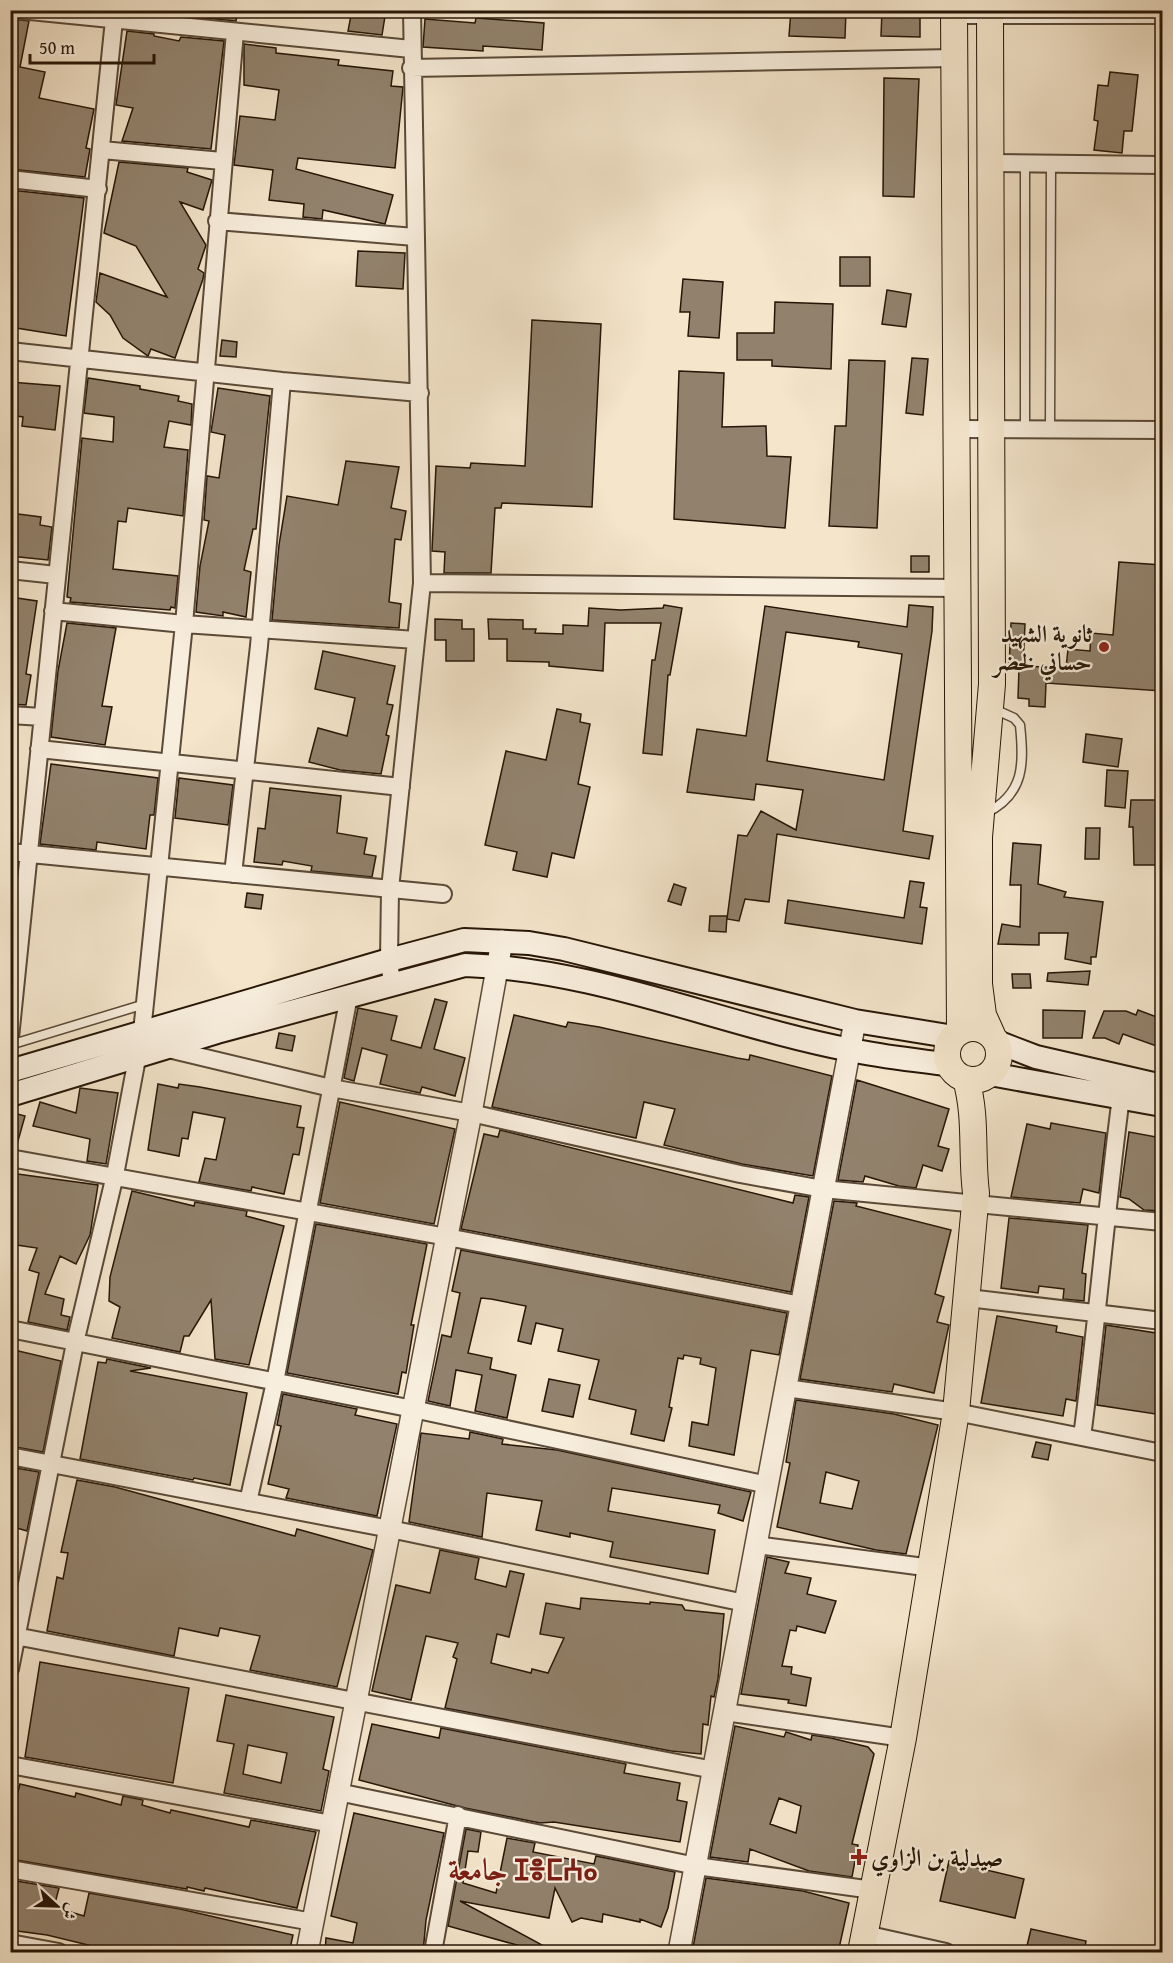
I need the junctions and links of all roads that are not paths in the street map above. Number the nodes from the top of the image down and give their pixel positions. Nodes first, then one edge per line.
1 (20, 10) edge
2 (412, 10) edge
3 (990, 12) edge
4 (954, 13) edge
5 (115, 15) edge
6 (1162, 15) edge
7 (235, 32) junction
8 (411, 50) junction
9 (954, 58) junction
10 (411, 68) junction
11 (102, 150) junction
12 (222, 161) junction
13 (991, 163) junction
14 (1025, 163) junction
15 (1051, 164) junction
16 (1162, 165) edge
17 (10, 179) edge
18 (98, 189) junction
19 (217, 221) junction
20 (415, 237) junction
21 (10, 351) edge
22 (80, 358) junction
23 (204, 373) junction
24 (282, 381) junction
25 (420, 393) junction
26 (958, 429) junction
27 (991, 429) junction
28 (1025, 429) junction
29 (1050, 429) junction
30 (1162, 430) edge
31 (10, 570) edge
32 (56, 575) junction
33 (422, 583) junction
34 (959, 588) junction
35 (53, 611) junction
36 (184, 624) junction
37 (260, 630) junction
38 (416, 640) junction
39 (991, 708) junction
40 (10, 715) edge
41 (42, 717) junction
42 (39, 749) junction
43 (170, 762) junction
44 (245, 770) junction
45 (400, 787) junction
46 (970, 816) junction
47 (10, 852) edge
48 (29, 854) junction
49 (159, 866) junction
50 (233, 874) junction
51 (390, 889) junction
52 (444, 894) dead end
53 (502, 941) junction
54 (564, 949) junction
55 (389, 960) junction
56 (498, 966) junction
57 (560, 976) junction
58 (392, 984) junction
59 (349, 996) junction
60 (145, 1004) junction
61 (855, 1021) junction
62 (142, 1032) junction
63 (957, 1034) junction
64 (10, 1038) edge
65 (994, 1039) junction
66 (10, 1045) edge
67 (164, 1048) junction
68 (850, 1050) junction
69 (137, 1056) junction
70 (10, 1071) edge
71 (972, 1074) junction
72 (1162, 1086) edge
73 (331, 1088) junction
74 (10, 1095) edge
75 (1122, 1097) junction
76 (1162, 1105) edge
77 (471, 1113) junction
78 (10, 1158) edge
79 (115, 1175) junction
80 (823, 1190) junction
81 (976, 1199) junction
82 (307, 1212) junction
83 (1106, 1215) junction
84 (1162, 1222) edge
85 (447, 1237) junction
86 (968, 1298) junction
87 (801, 1305) junction
88 (1098, 1312) junction
89 (1162, 1321) edge
90 (10, 1329) edge
91 (75, 1343) junction
92 (275, 1382) junction
93 (786, 1388) junction
94 (413, 1409) junction
95 (956, 1412) junction
96 (1082, 1437) junction
97 (1162, 1454) edge
98 (10, 1456) edge
99 (51, 1464) junction
100 (768, 1485) junction
101 (248, 1502) junction
102 (390, 1529) junction
103 (756, 1545) junction
104 (932, 1568) junction
105 (745, 1604) junction
106 (14, 1635) edge
107 (10, 1669) edge
108 (356, 1702) junction
109 (725, 1712) junction
110 (903, 1738) junction
111 (10, 1765) edge
112 (714, 1770) junction
113 (338, 1792) junction
114 (458, 1815) junction
115 (332, 1824) junction
116 (696, 1866) junction
117 (10, 1869) edge
118 (873, 1890) junction
119 (313, 1922) junction
120 (10, 1943) edge
121 (863, 1943) edge
122 (60, 1953) edge
123 (307, 1953) edge
124 (433, 1953) edge
125 (680, 1953) edge
126 (946, 1953) edge

1 - 5 street
2 - 8 street
3 - 4 street
3 - 6 street
3 - 13 main road
4 - 9 main road
5 - 7 street
5 - 11 street
7 - 8 street
7 - 12 street
8 - 10 street
9 - 10 street
9 - 26 main road
10 - 20 street
11 - 12 street
11 - 18 street
12 - 19 street
13 - 14 street
13 - 27 main road
14 - 15 street
14 - 28 lane
15 - 16 street
15 - 29 lane
17 - 18 street
18 - 22 street
19 - 20 street
19 - 23 street
20 - 25 street
21 - 22 street
22 - 23 street
22 - 32 street
23 - 24 street
23 - 36 street
24 - 25 street
24 - 37 street
25 - 33 street
26 - 27 street
26 - 34 main road
27 - 28 street
27 - 39 main road
28 - 29 street
29 - 30 street
31 - 32 street
32 - 35 street
33 - 34 street
33 - 38 street
34 - 46 main road
35 - 36 street
35 - 41 street
36 - 37 street
36 - 43 street
37 - 38 street
37 - 44 street
38 - 45 street
39 - 46 main road
39 - 46 lane
40 - 41 street
41 - 42 street
42 - 43 street
42 - 48 street
43 - 44 street
43 - 49 street
44 - 45 street
44 - 50 street
45 - 51 street
46 - 63 main road
46 - 65 main road
47 - 48 street
48 - 49 street
48 - 64 street
49 - 50 street
49 - 60 street
50 - 51 street
51 - 52 street
51 - 55 street
53 - 54 main road
53 - 55 main road
53 - 56 street
54 - 57 main road
54 - 61 main road
55 - 58 street
55 - 62 main road
56 - 57 main road
56 - 58 main road
56 - 77 street
57 - 68 main road
58 - 59 main road
59 - 67 main road
59 - 73 street
60 - 62 street
60 - 66 lane
61 - 63 main road
61 - 68 street
62 - 69 street
62 - 70 main road
63 - 65 main road
63 - 71 main road
65 - 71 main road
65 - 72 main road
67 - 69 main road
67 - 73 street
68 - 71 main road
68 - 80 street
69 - 74 main road
69 - 79 street
71 - 75 main road
71 - 81 main road
73 - 77 street
73 - 82 street
75 - 76 main road
75 - 83 street
77 - 80 street
77 - 85 street
78 - 79 street
79 - 82 street
79 - 91 street
80 - 81 street
80 - 87 street
81 - 83 street
81 - 86 main road
82 - 85 street
82 - 92 street
83 - 84 street
83 - 88 street
85 - 87 street
85 - 94 street
86 - 88 street
86 - 95 main road
87 - 93 street
88 - 89 street
88 - 96 street
90 - 91 street
91 - 92 street
91 - 99 street
92 - 94 street
92 - 101 street
93 - 95 street
93 - 100 street
94 - 100 street
94 - 102 street
95 - 96 street
95 - 104 main road
96 - 97 street
98 - 99 street
99 - 101 street
99 - 106 street
100 - 103 street
101 - 102 street
102 - 105 street
102 - 108 street
103 - 104 street
103 - 105 street
104 - 110 main road
105 - 109 street
106 - 107 street
106 - 108 street
108 - 112 street
108 - 113 street
109 - 110 street
109 - 112 street
110 - 118 main road
111 - 115 street
112 - 116 street
113 - 114 street
113 - 115 street
114 - 116 street
114 - 124 street
115 - 119 street
116 - 118 street
116 - 125 street
117 - 119 street
118 - 121 main road
119 - 123 street
120 - 122 street
121 - 126 street

